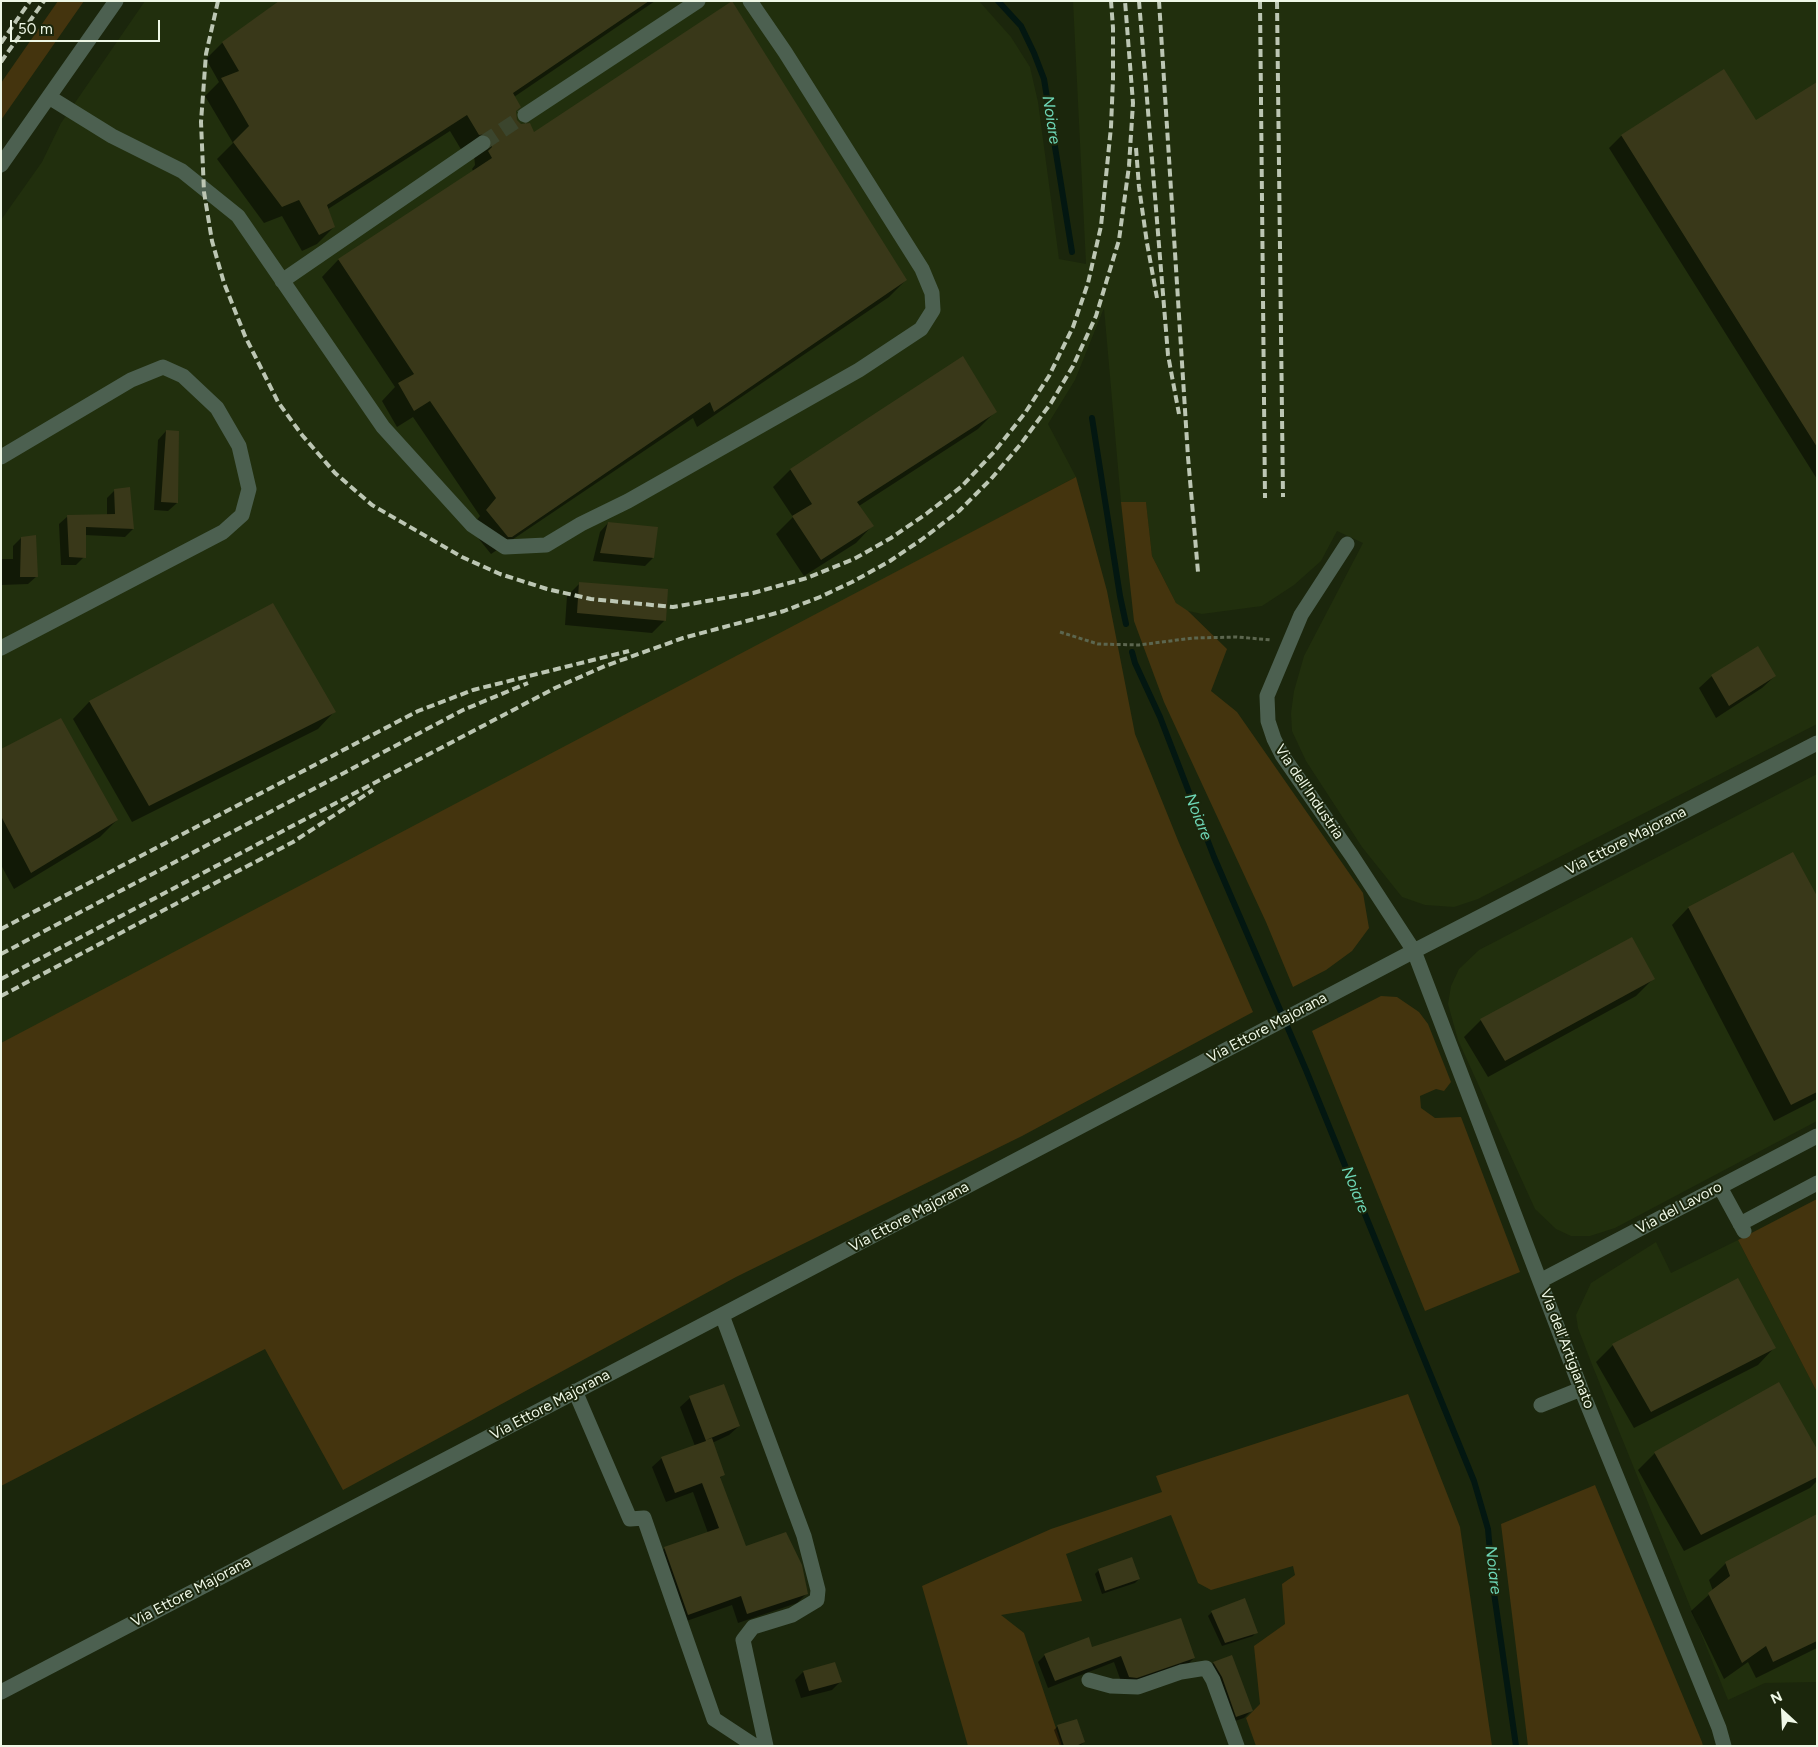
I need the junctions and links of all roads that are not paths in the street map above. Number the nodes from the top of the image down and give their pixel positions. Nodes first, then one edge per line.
1 (116, 1) edge
2 (698, 1) edge
3 (750, 1) edge
4 (49, 97) junction
5 (525, 115) tunnel mouth
6 (483, 143) tunnel mouth
7 (1, 165) edge
8 (282, 281) junction
9 (1, 458) edge
10 (1347, 544) dead end
11 (1, 648) edge
12 (1817, 743) edge
13 (1414, 951) junction
14 (1817, 1136) edge
15 (1817, 1183) edge
16 (1720, 1187) junction
17 (1540, 1281) junction
18 (722, 1315) junction
19 (1581, 1389) junction
20 (576, 1391) junction
21 (1541, 1405) dead end
22 (1089, 1680) dead end
23 (1, 1692) edge
24 (755, 1746) edge
25 (766, 1746) edge
26 (1237, 1746) edge
27 (1724, 1746) edge

1 - 4 street
2 - 5 street
3 - 8 street
4 - 7 street
4 - 8 street
6 - 8 street
9 - 11 street
10 - 13 street, Via dell'Industria
12 - 13 street, Via Ettore Majorana
13 - 17 street, Via dell'Artigianato
13 - 18 street, Via Ettore Majorana
14 - 16 street, Via del Lavoro
15 - 16 street
16 - 17 street, Via del Lavoro
17 - 19 street, Via dell'Artigianato
18 - 20 street, Via Ettore Majorana
18 - 25 street
19 - 21 street
19 - 27 street, Via dell'Artigianato
20 - 23 street, Via Ettore Majorana
20 - 24 street
22 - 26 street

